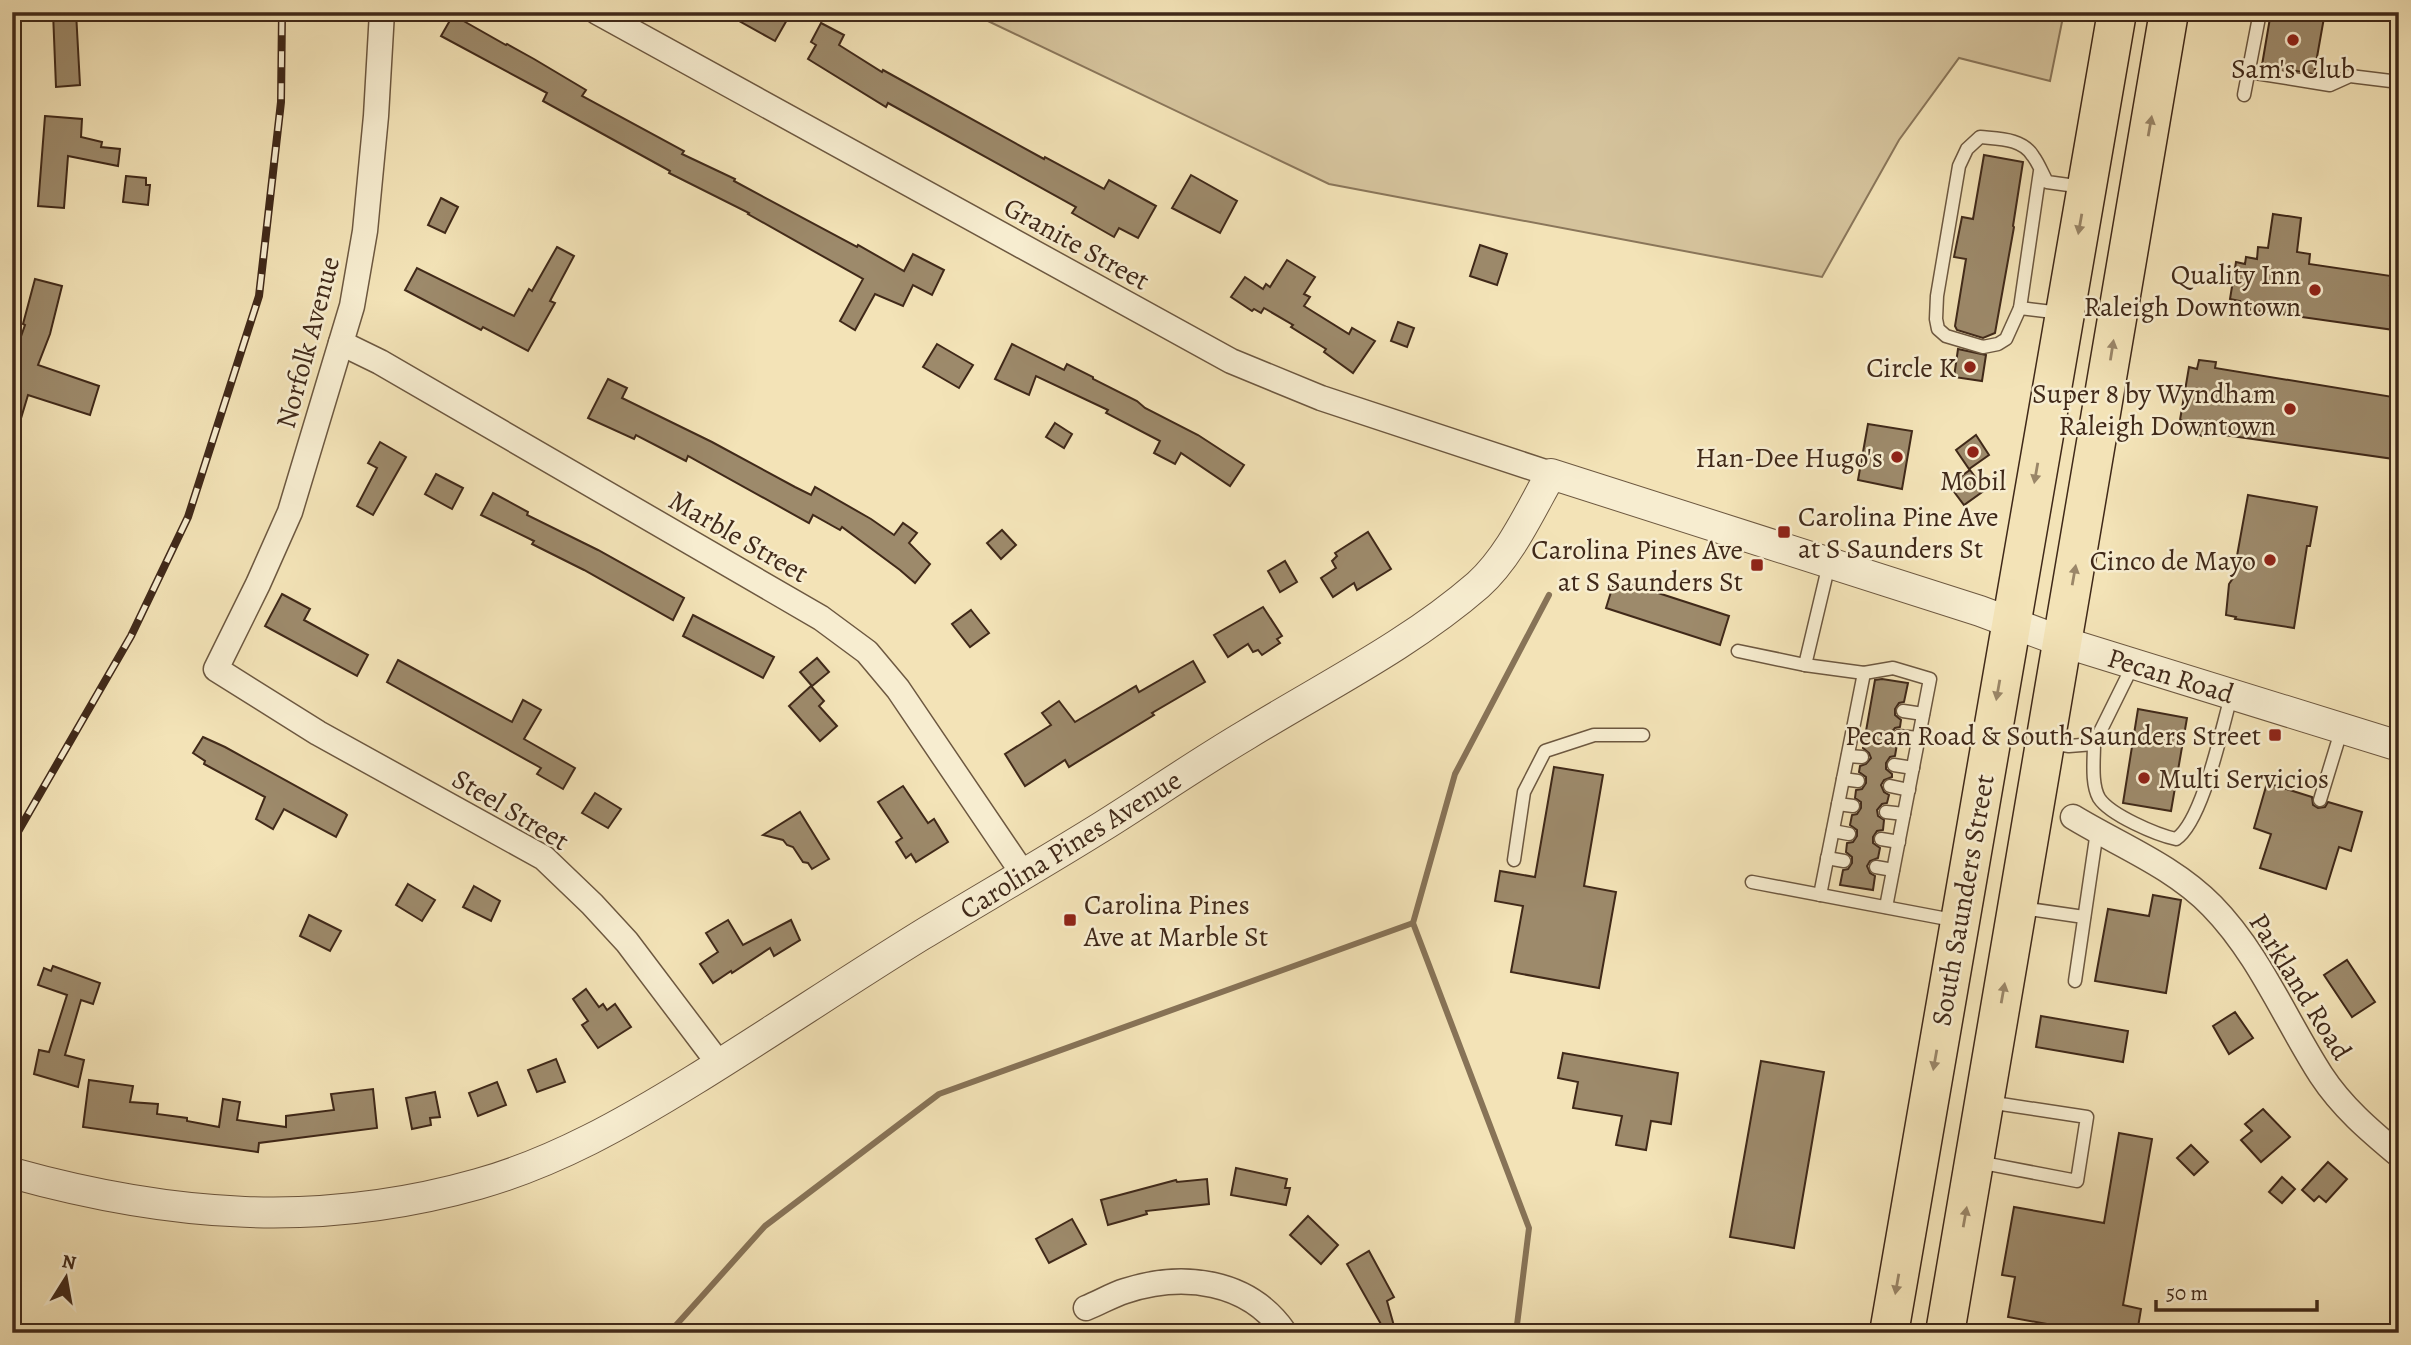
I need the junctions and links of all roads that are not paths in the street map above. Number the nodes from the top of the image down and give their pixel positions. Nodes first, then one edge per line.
1 (382, 12) edge
2 (597, 12) edge
3 (2117, 12) edge
4 (2169, 12) edge
5 (2260, 12) edge
6 (2249, 72) junction
7 (2399, 82) edge
8 (2244, 95) dead end
9 (2040, 171) junction
10 (2086, 188) junction
11 (2020, 307) junction
12 (2064, 313) junction
13 (341, 343) junction
14 (1550, 474) junction
15 (1829, 563) junction
16 (2010, 623) junction
17 (2063, 642) junction
18 (1738, 651) dead end
19 (2134, 663) junction
20 (1805, 665) junction
21 (216, 669) joint
22 (1864, 673) junction
23 (2232, 693) junction
24 (1903, 711) dead end
25 (1923, 714) junction
26 (1853, 728) junction
27 (2342, 728) junction
28 (1866, 731) dead end
29 (1643, 736) dead end
30 (1899, 736) dead end
31 (1918, 738) junction
32 (2045, 743) junction
33 (2094, 744) junction
34 (2399, 746) edge
35 (1847, 756) junction
36 (1862, 757) dead end
37 (1894, 765) dead end
38 (1913, 768) junction
39 (1843, 779) junction
40 (1858, 781) dead end
41 (1890, 786) dead end
42 (1909, 790) junction
43 (2320, 800) dead end
44 (2103, 801) junction
45 (1838, 803) junction
46 (1853, 806) dead end
47 (1886, 812) dead end
48 (1904, 814) junction
49 (2085, 824) junction
50 (1833, 831) junction
51 (1849, 834) dead end
52 (1881, 839) dead end
53 (1899, 842) junction
54 (1827, 858) junction
55 (1514, 860) dead end
56 (1844, 861) dead end
57 (1876, 867) dead end
58 (1893, 870) junction
59 (1024, 875) junction
60 (1752, 881) dead end
61 (1820, 895) junction
62 (1886, 907) junction
63 (2017, 908) junction
64 (2084, 917) junction
65 (1959, 921) junction
66 (2075, 981) dead end
67 (720, 1065) junction
68 (1984, 1101) junction
69 (2399, 1155) edge
70 (1974, 1161) junction
71 (12, 1173) edge
72 (1086, 1308) dead end
73 (1285, 1333) edge
74 (1889, 1333) edge
75 (1945, 1333) edge

1 - 13 street, Norfolk Avenue
2 - 14 street, Granite Street
3 - 10 highway, South Saunders Street
17 -> 4 highway, South Saunders Street
5 - 6 lane
6 - 7 lane
6 - 8 lane
9 - 10 lane
9 - 11 lane
9 - 11 lane
10 -> 12 highway, South Saunders Street
11 - 12 lane
12 -> 16 highway, South Saunders Street
13 - 21 street, Norfolk Avenue
13 - 59 street, Marble Street
14 - 15 street
14 - 59 street, Carolina Pines Avenue
15 - 16 street
15 - 20 lane
16 - 17 street
16 -> 65 highway, South Saunders Street
17 - 19 street, Pecan Road
17 - 32 highway, South Saunders Street
18 - 20 lane
19 - 23 street, Pecan Road
19 - 33 lane
20 - 22 lane
21 - 67 street, Steel Street
22 - 25 lane
22 - 26 lane
23 - 27 street, Pecan Road
23 - 44 lane
24 - 25 lane
25 - 31 lane
26 - 28 lane
26 - 35 lane
27 - 34 street, Pecan Road
27 - 43 lane
29 - 55 lane
30 - 31 lane
31 - 38 lane
32 - 33 lane
32 - 63 highway, South Saunders Street
33 - 44 lane
35 - 36 lane
35 - 39 lane
37 - 38 lane
38 - 42 lane
39 - 40 lane
39 - 45 lane
41 - 42 lane
42 - 48 lane
44 - 49 lane
45 - 46 lane
45 - 50 lane
47 - 48 lane
48 - 53 lane
49 - 64 lane
49 - 69 street, Parkland Road
50 - 51 lane
50 - 54 lane
52 - 53 lane
53 - 58 lane
54 - 56 lane
54 - 61 lane
57 - 58 lane
58 - 62 lane
59 - 67 street, Carolina Pines Avenue
60 - 61 lane
61 - 62 lane
62 - 65 lane
63 - 64 lane
68 -> 63 highway, South Saunders Street
64 - 66 lane
65 -> 74 highway, South Saunders Street
67 - 71 street, Carolina Pines Avenue
68 - 70 highway, South Saunders Street
68 - 70 lane
75 -> 70 highway, South Saunders Street
72 - 73 street

